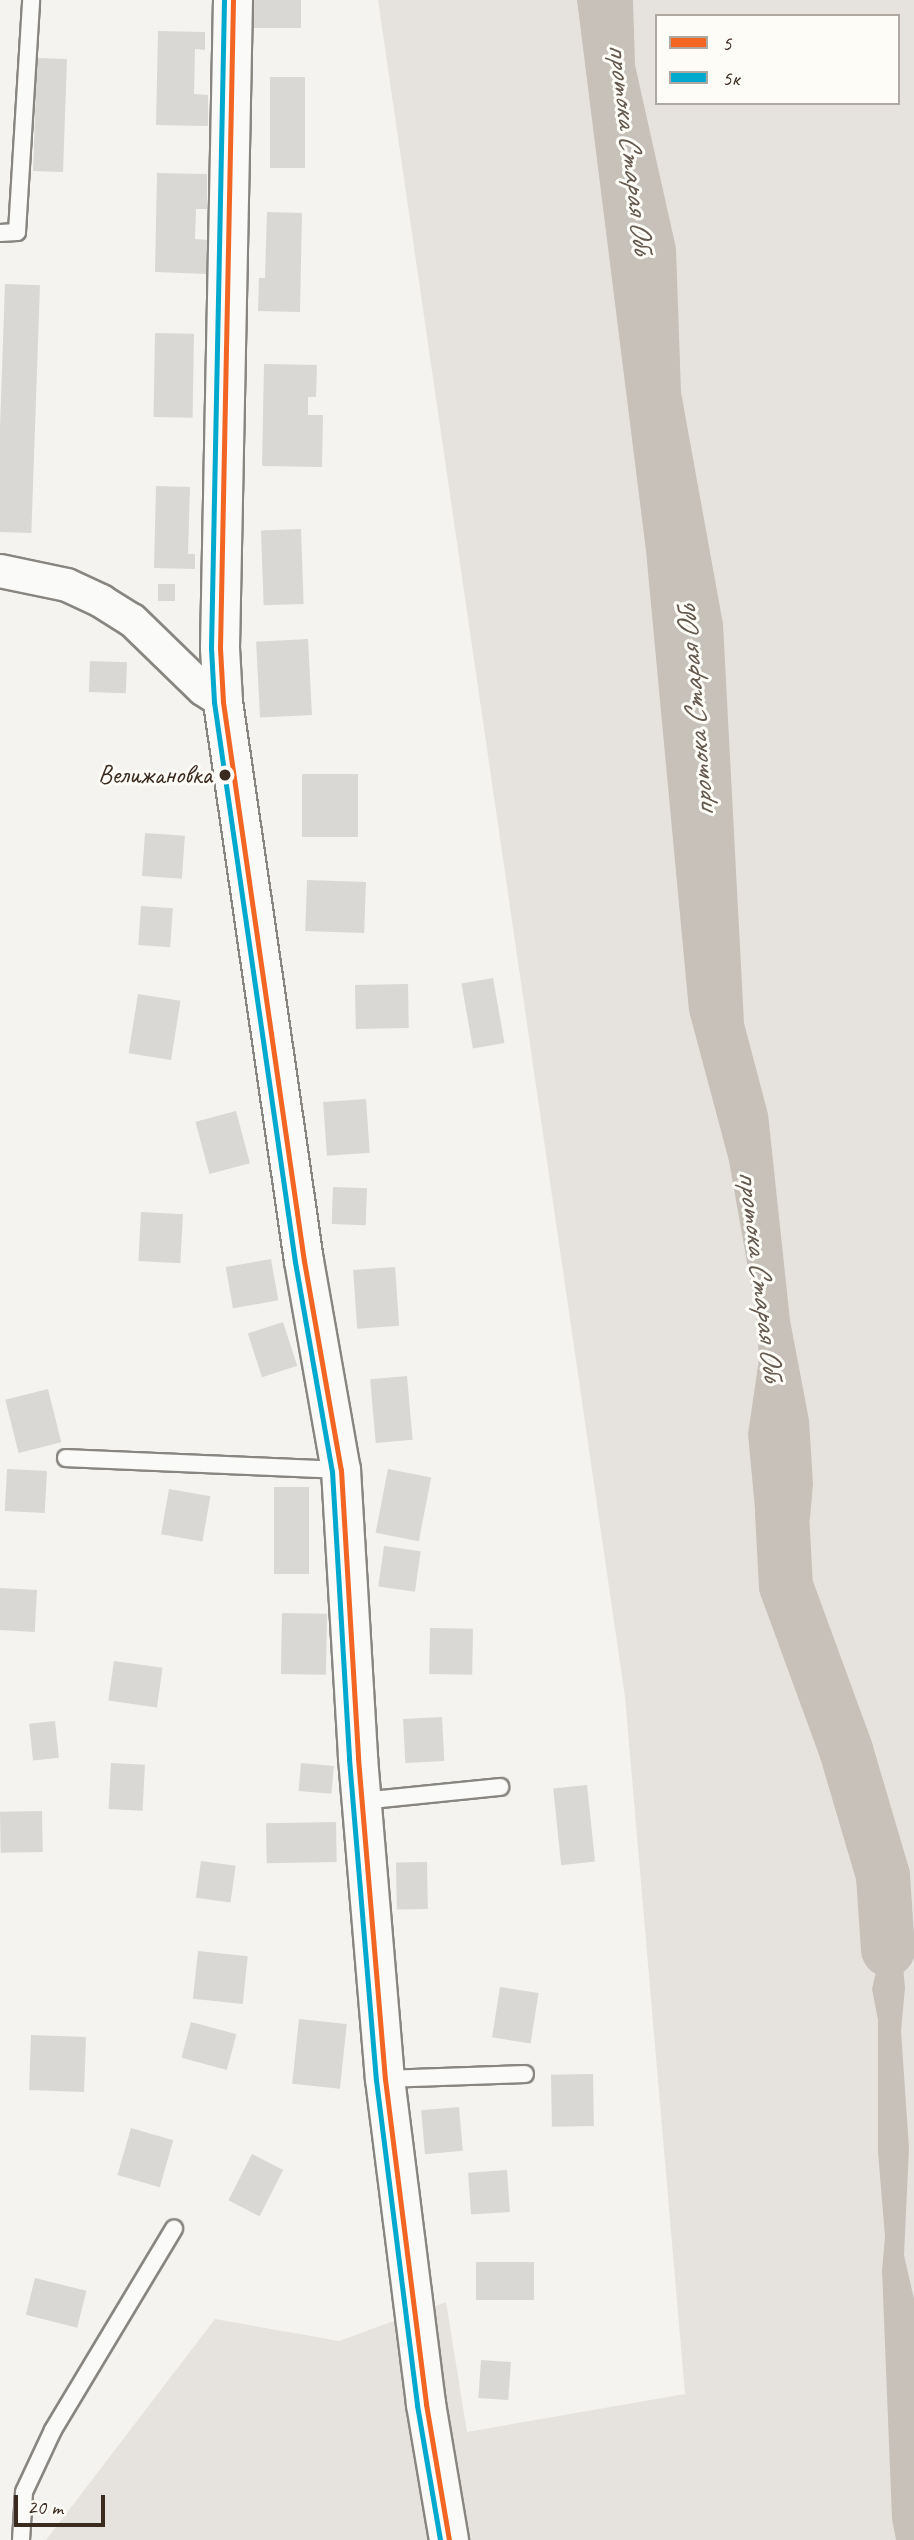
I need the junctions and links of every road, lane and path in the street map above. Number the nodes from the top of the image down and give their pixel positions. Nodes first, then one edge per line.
1 (31, 0) edge
2 (233, 0) edge
3 (0, 233) edge
4 (0, 571) edge
5 (223, 702) junction
6 (66, 1458) dead end
7 (341, 1470) junction
8 (500, 1787) dead end
9 (362, 1801) junction
10 (525, 2074) dead end
11 (385, 2079) junction
12 (174, 2229) dead end
13 (21, 2540) edge
14 (449, 2540) edge

1 - 3 lane
2 - 5 street
4 - 5 street
5 - 7 street
6 - 7 lane
7 - 9 street
8 - 9 lane
9 - 11 street
10 - 11 lane
11 - 14 street
12 - 13 lane

